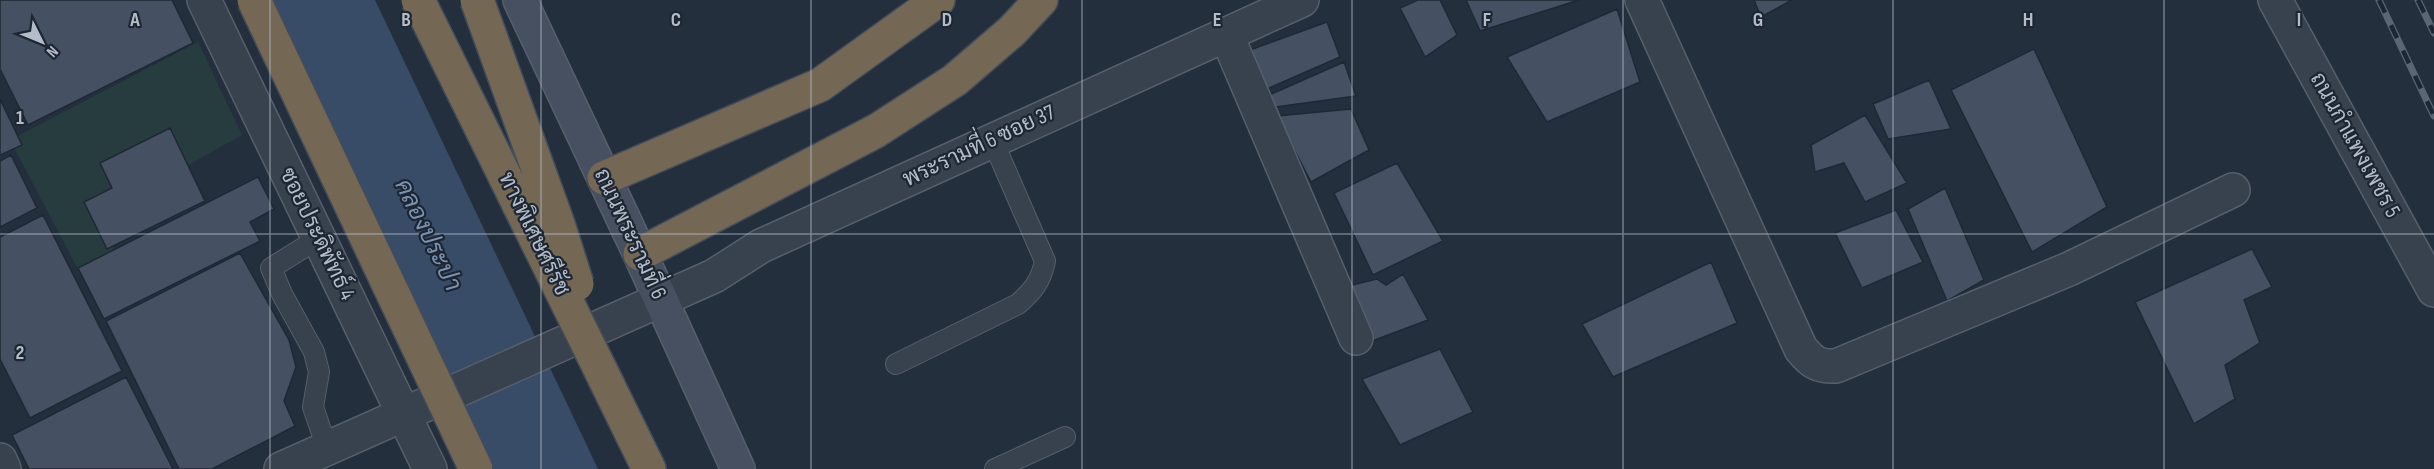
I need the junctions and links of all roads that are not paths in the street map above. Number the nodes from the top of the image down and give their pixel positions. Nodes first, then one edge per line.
1 (204, 0) edge
2 (254, 0) edge
3 (418, 0) edge
4 (477, 0) edge
5 (520, 0) edge
6 (938, 0) edge
7 (1041, 0) edge
8 (1302, 0) edge
9 (1641, 0) edge
10 (2275, 0) edge
11 (1226, 34) junction
12 (992, 139) junction
13 (604, 178) junction
14 (2233, 190) dead end
15 (319, 238) junction
16 (640, 254) junction
17 (2434, 290) edge
18 (660, 301) junction
19 (1356, 338) dead end
20 (896, 364) dead end
21 (602, 371) junction
22 (403, 413) junction
23 (1065, 437) dead end
24 (327, 448) junction
25 (0, 460) edge
26 (4, 469) edge
27 (281, 469) edge
28 (430, 469) edge
29 (476, 469) edge
30 (649, 469) edge
31 (738, 469) edge
32 (995, 469) edge

1 - 15 street, ซอยประดิพัทธ์ 4
2 - 29 highway, bridge
3 - 21 highway, ทางพิเศษศรีรัช, bridge
4 - 21 highway, bridge
5 - 13 main road, ถนนพระรามที่ 6
6 - 13 highway
7 - 16 highway
8 - 11 street, พระรามที่ 6 ซอย 37
9 - 14 street
10 - 17 street, ถนนกำแพงเพชร 5
11 - 12 street, พระรามที่ 6 ซอย 37
11 - 19 street
12 - 18 street, พระรามที่ 6 ซอย 37
12 - 20 lane
13 - 16 main road, ถนนพระรามที่ 6
15 - 22 street, ซอยประดิพัทธ์ 4
15 - 24 lane
16 - 18 main road, ถนนพระรามที่ 6
18 - 22 street, พระรามที่ 6 ซอย 37, bridge
18 - 31 main road, ถนนพระรามที่ 6
21 - 30 highway, ทางพิเศษศรีรัช
22 - 24 street, พระรามที่ 6 ซอย 37
22 - 28 street, ซอยประดิพัทธ์ 4
23 - 32 lane
24 - 27 street, พระรามที่ 6 ซอย 37
25 - 26 street

